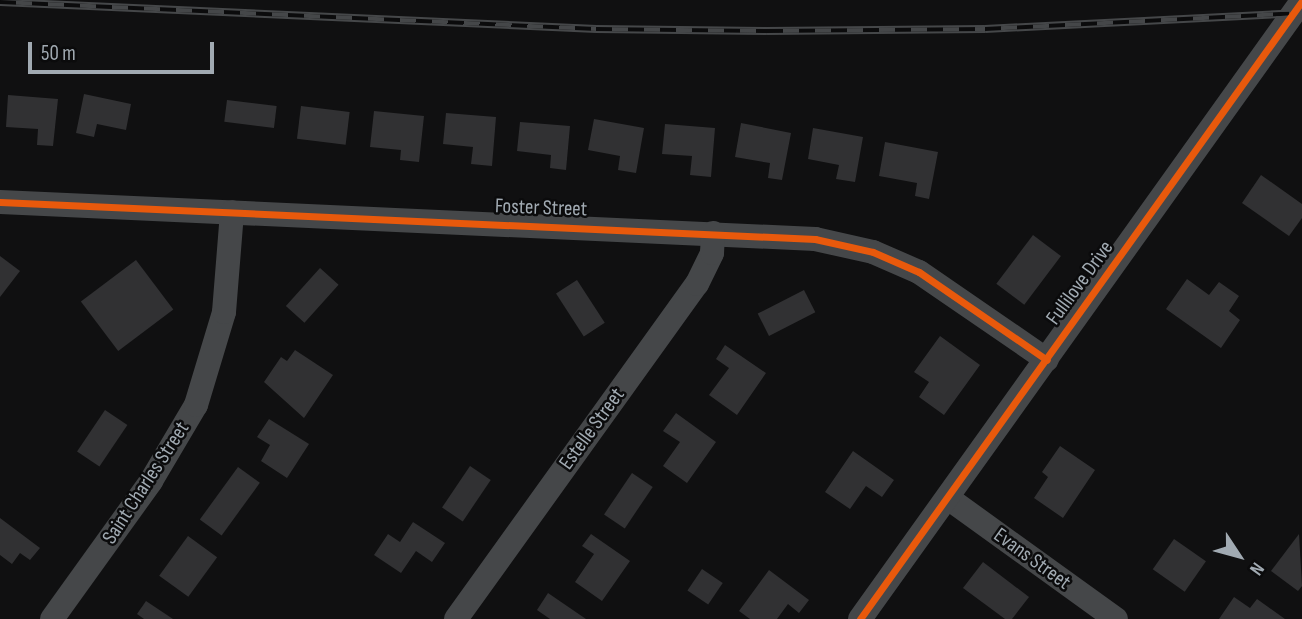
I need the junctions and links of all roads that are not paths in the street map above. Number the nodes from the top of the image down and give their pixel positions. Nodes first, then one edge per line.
1 (1302, 1) edge
2 (0, 202) edge
3 (232, 212) junction
4 (713, 233) junction
5 (1047, 360) junction
6 (948, 498) junction
7 (52, 619) edge
8 (456, 619) edge
9 (860, 619) edge
10 (1116, 619) edge

1 - 5 street, Fullilove Drive
2 - 3 street, Foster Street
3 - 4 street, Foster Street
3 - 7 street, Saint Charles Street
4 - 5 street, Foster Street
4 - 8 street, Estelle Street
5 - 6 street, Fullilove Drive
6 - 9 street, Fullilove Drive
6 - 10 street, Evans Street

